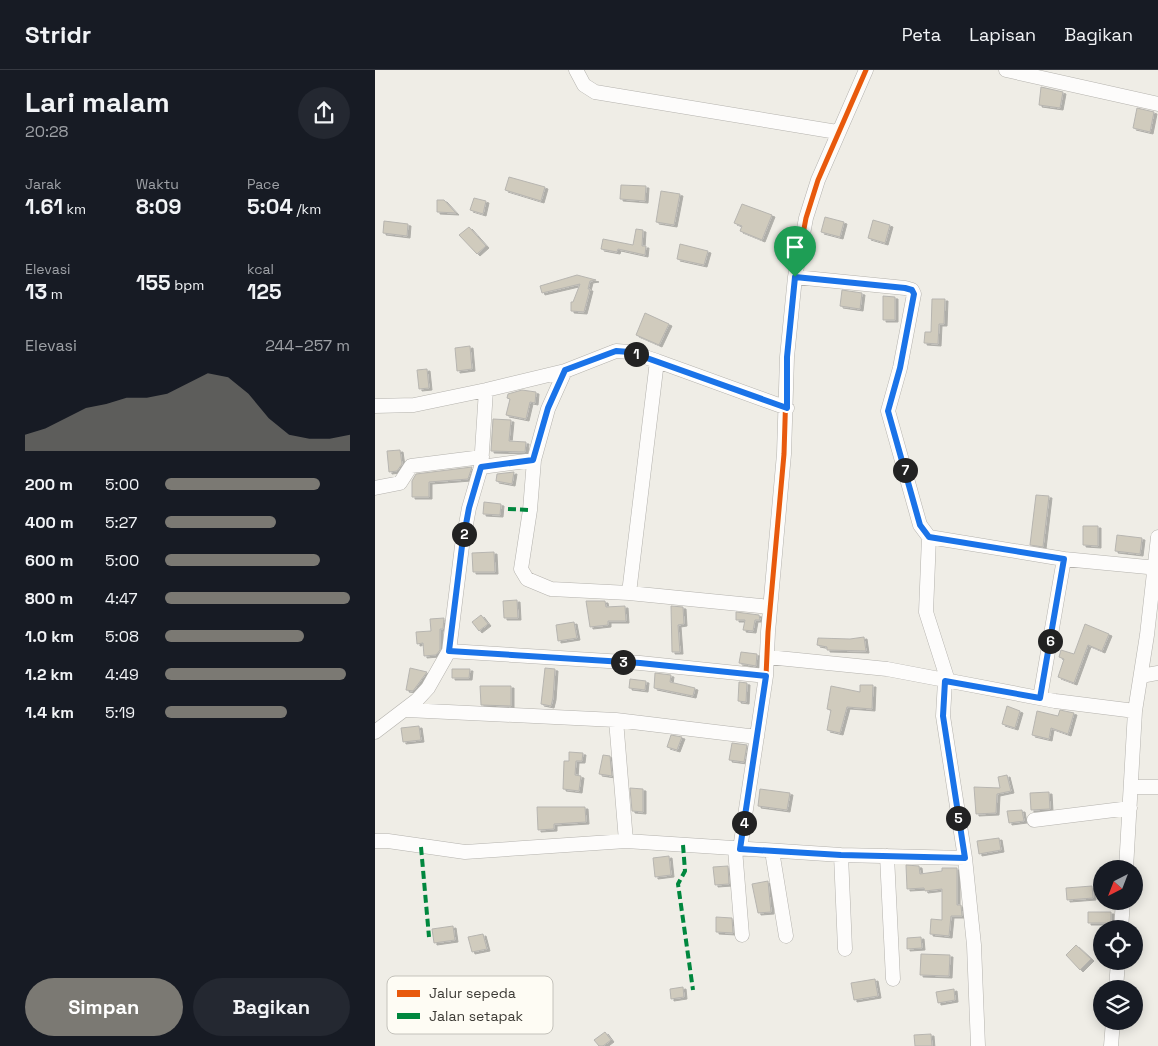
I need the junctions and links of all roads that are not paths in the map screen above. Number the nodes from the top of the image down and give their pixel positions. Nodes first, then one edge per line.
1 (576, 70) edge
2 (866, 70) edge
3 (1006, 70) edge
4 (1158, 104) edge
5 (837, 132) junction
6 (795, 277) junction
7 (657, 361) junction
8 (565, 370) junction
9 (486, 390) junction
10 (375, 406) edge
11 (787, 408) junction
12 (533, 460) junction
13 (482, 462) junction
14 (375, 488) edge
15 (929, 537) junction
16 (1158, 537) edge
17 (1064, 559) junction
18 (1157, 569) edge
19 (629, 593) junction
20 (770, 607) junction
21 (1153, 633) edge
22 (449, 651) junction
23 (768, 657) junction
24 (1158, 674) edge
25 (766, 676) junction
26 (1141, 676) junction
27 (946, 681) junction
28 (1040, 698) junction
29 (407, 710) junction
30 (1135, 711) junction
31 (617, 720) junction
32 (375, 732) edge
33 (757, 737) junction
34 (1131, 787) junction
35 (1158, 787) edge
36 (1130, 808) junction
37 (1034, 820) dead end
38 (375, 841) edge
39 (626, 841) junction
40 (738, 849) junction
41 (771, 851) junction
42 (841, 855) junction
43 (887, 856) junction
44 (965, 858) junction
45 (1127, 860) edge
46 (742, 936) dead end
47 (786, 936) dead end
48 (845, 949) dead end
49 (893, 979) dead end
50 (1112, 1030) edge
51 (978, 1046) edge
52 (1111, 1046) edge

1 - 5 street
2 - 5 street
3 - 4 street
5 - 6 street
6 - 11 street
6 - 15 street
7 - 8 street
7 - 11 street
7 - 19 street
8 - 9 street
8 - 12 street
9 - 10 street
9 - 13 street
11 - 20 street
12 - 13 street
12 - 19 street
13 - 14 street
13 - 22 street
15 - 17 street
15 - 27 street
16 - 18 street
17 - 18 street
17 - 28 street
18 - 21 street
19 - 20 street
20 - 23 street
21 - 26 street
22 - 25 street
22 - 29 street
23 - 25 street
23 - 27 street
24 - 26 street
25 - 33 street
26 - 30 street
27 - 28 street
27 - 44 street
28 - 30 street
29 - 31 street
29 - 32 street
30 - 34 street
31 - 33 street
31 - 39 street
33 - 40 street
34 - 35 street
34 - 36 street
36 - 37 street
36 - 45 street
38 - 39 street
39 - 40 street
40 - 41 street
40 - 46 street
41 - 42 street
41 - 47 street
42 - 43 street
42 - 48 street
43 - 44 street
43 - 49 street
44 - 51 street
50 - 52 street

